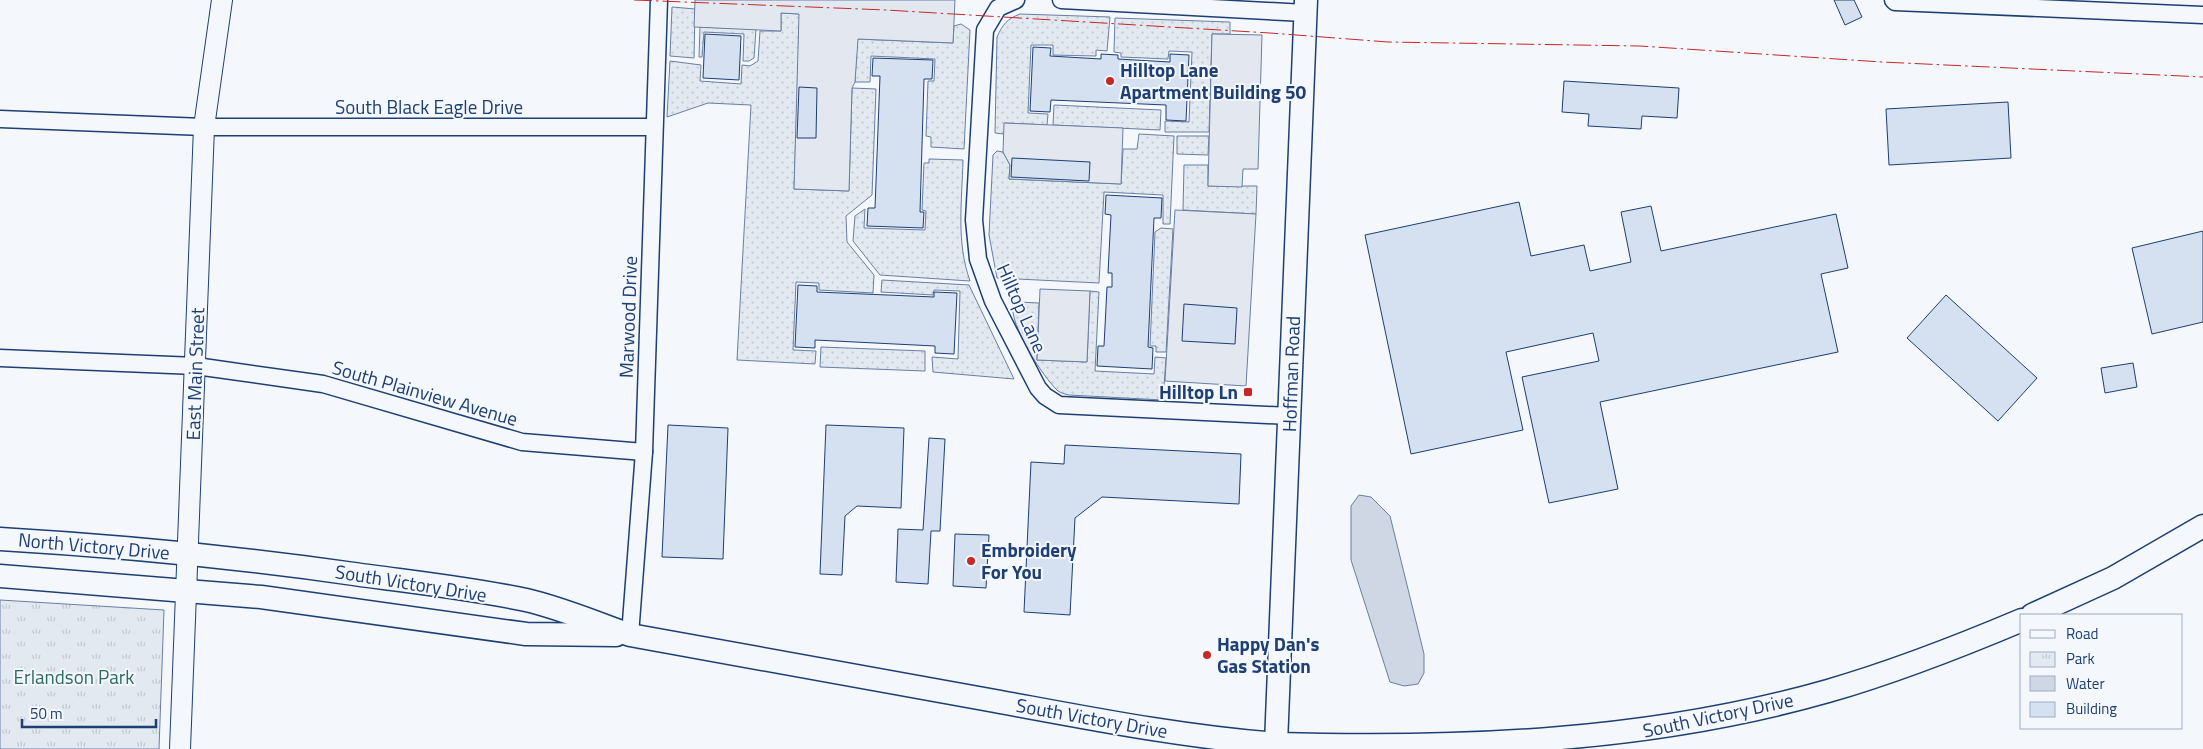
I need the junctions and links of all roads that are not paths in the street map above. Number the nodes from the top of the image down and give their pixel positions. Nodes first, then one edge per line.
1 (222, 0) edge
2 (658, 0) edge
3 (1016, 0) edge
4 (1061, 0) edge
5 (1894, 0) edge
6 (1306, 7) edge
7 (2203, 15) edge
8 (0, 119) edge
9 (204, 127) junction
10 (654, 127) junction
11 (0, 358) edge
12 (196, 366) junction
13 (1289, 416) junction
14 (644, 452) junction
15 (2203, 526) edge
16 (0, 539) edge
17 (188, 554) junction
18 (0, 576) edge
19 (186, 590) junction
20 (2034, 614) edge
21 (2020, 621) edge
22 (630, 635) junction
23 (1276, 746) edge
24 (180, 749) edge

1 - 9 street, East Main Street
2 - 10 street, Marwood Drive
3 - 13 street, Hilltop Lane
4 - 6 street
5 - 7 street
6 - 13 main road, Hoffman Road
8 - 9 street, South Black Eagle Drive
9 - 10 street, South Black Eagle Drive
9 - 12 street, East Main Street
10 - 14 street, Marwood Drive
11 - 12 street, South Plainview Avenue
12 - 14 street, South Plainview Avenue
12 - 17 street, East Main Street
13 - 23 main road, Hoffman Road
14 - 22 street, Marwood Drive
15 - 20 main road
16 - 17 main road, North Victory Drive
17 - 19 street, East Main Street
17 - 22 main road, South Victory Drive
18 - 19 main road, North Victory Drive
19 - 22 main road, South Victory Drive
19 - 24 street, East Main Street
21 - 23 main road, South Victory Drive
22 - 23 main road, South Victory Drive

